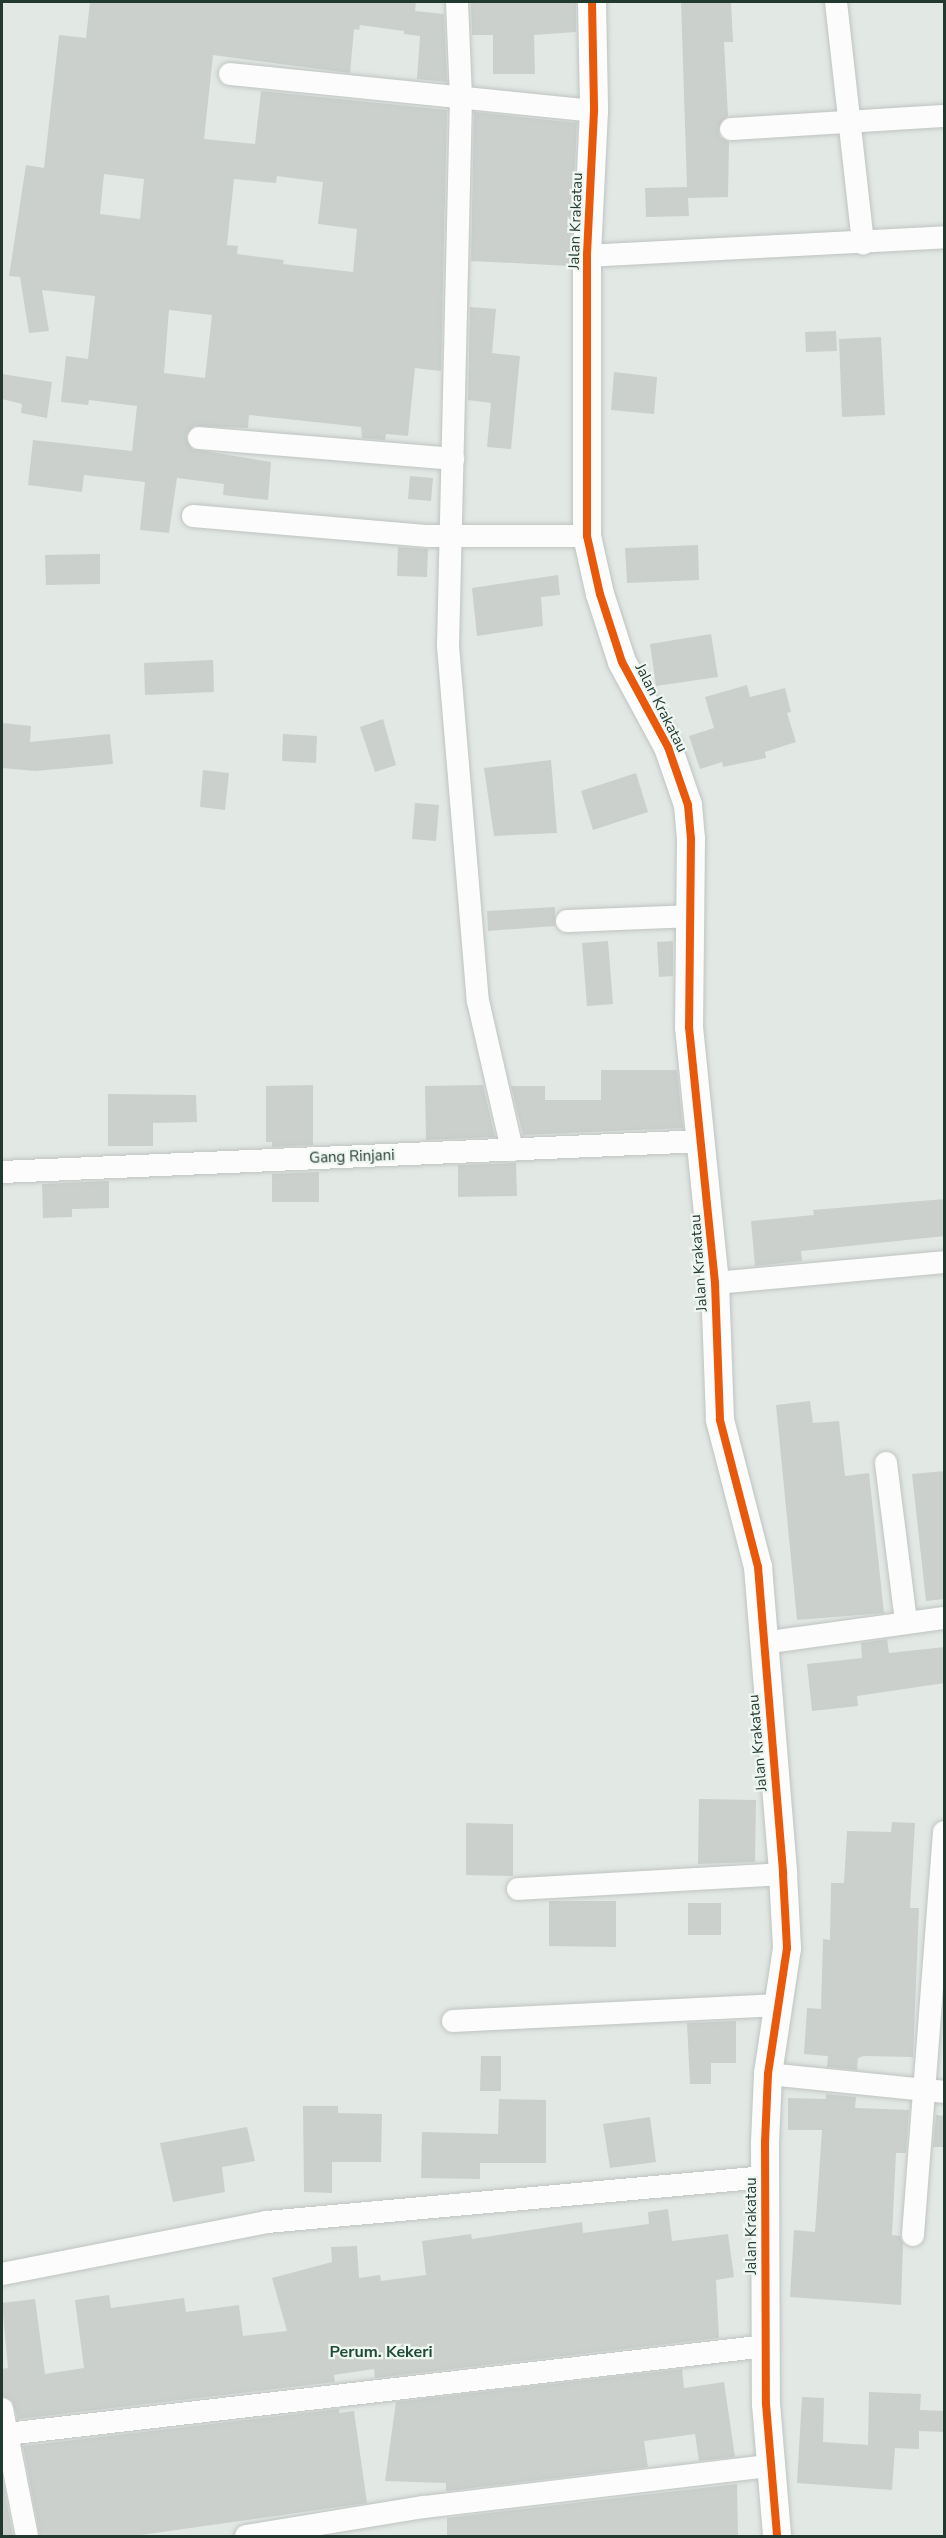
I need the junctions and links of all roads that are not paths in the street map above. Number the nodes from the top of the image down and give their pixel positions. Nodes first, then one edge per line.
1 (457, 2) edge
2 (592, 2) edge
3 (837, 2) edge
4 (230, 74) dead end
5 (461, 99) junction
6 (594, 111) junction
7 (945, 116) edge
8 (848, 122) junction
9 (732, 129) dead end
10 (945, 237) edge
11 (863, 243) junction
12 (587, 256) junction
13 (199, 438) dead end
14 (453, 459) junction
15 (193, 516) dead end
16 (449, 536) junction
17 (587, 536) junction
18 (689, 916) junction
19 (567, 921) dead end
20 (703, 1141) junction
21 (512, 1150) junction
22 (2, 1172) edge
23 (945, 1262) edge
24 (715, 1283) junction
25 (886, 1463) dead end
26 (945, 1618) edge
27 (906, 1622) junction
28 (763, 1642) junction
29 (945, 1833) edge
30 (783, 1874) junction
31 (518, 1889) dead end
32 (939, 1949) edge
33 (779, 2005) junction
34 (453, 2021) dead end
35 (768, 2074) junction
36 (935, 2091) edge
37 (765, 2177) junction
38 (914, 2235) dead end
39 (2, 2274) edge
40 (765, 2346) junction
41 (2, 2409) edge
42 (7, 2434) junction
43 (770, 2466) junction
44 (27, 2536) edge
45 (246, 2536) edge
46 (777, 2536) edge

1 - 5 street
2 - 6 street, Jalan Krakatau
3 - 8 street
4 - 5 street
5 - 6 street
5 - 14 street
6 - 12 street, Jalan Krakatau
7 - 8 street
8 - 9 street
8 - 11 street
10 - 11 street
11 - 12 street
12 - 17 street, Jalan Krakatau
13 - 14 street
14 - 16 street
15 - 16 street
16 - 17 street
16 - 21 street
17 - 18 street, Jalan Krakatau
18 - 19 street
18 - 20 street, Jalan Krakatau
20 - 21 street, Gang Rinjani
20 - 24 street, Jalan Krakatau
21 - 22 street, Gang Rinjani
23 - 24 street
24 - 28 street, Jalan Krakatau
25 - 27 street
26 - 27 street
27 - 28 street
28 - 30 street, Jalan Krakatau
29 - 32 street
30 - 31 street
30 - 33 street, Jalan Krakatau
32 - 36 street
33 - 34 street
33 - 35 street, Jalan Krakatau
35 - 36 street
35 - 37 street, Jalan Krakatau
36 - 38 street
37 - 39 street
37 - 40 street, Jalan Krakatau
40 - 42 street
40 - 43 street, Jalan Krakatau
41 - 42 street
42 - 44 street
43 - 45 street
43 - 46 street, Jalan Krakatau

